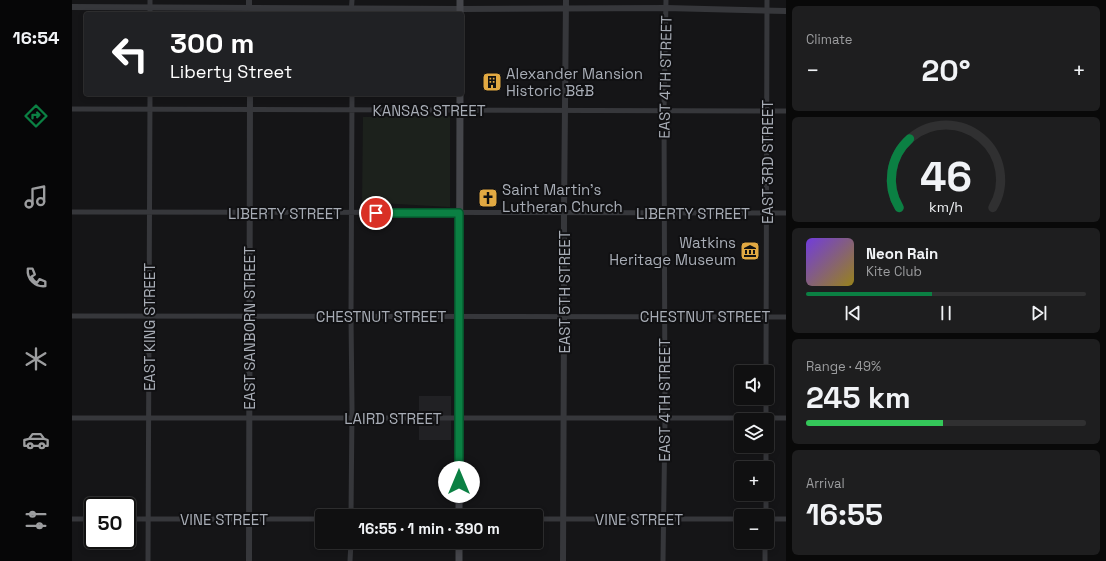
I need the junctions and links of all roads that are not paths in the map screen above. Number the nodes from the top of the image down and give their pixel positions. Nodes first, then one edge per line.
1 (150, 0) edge
2 (249, 0) edge
3 (352, 0) edge
4 (460, 0) edge
5 (566, 0) edge
6 (666, 0) edge
7 (767, 0) edge
8 (72, 7) edge
9 (566, 8) junction
10 (666, 8) junction
11 (150, 11) edge
12 (249, 11) edge
13 (767, 11) junction
14 (786, 11) edge
15 (351, 12) edge
16 (460, 12) edge
17 (150, 96) edge
18 (250, 96) edge
19 (352, 96) edge
20 (460, 96) edge
21 (72, 109) edge
22 (150, 109) junction
23 (250, 109) junction
24 (352, 109) junction
25 (460, 110) junction
26 (566, 110) junction
27 (664, 110) junction
28 (767, 110) junction
29 (786, 111) edge
30 (72, 212) edge
31 (150, 212) junction
32 (249, 213) junction
33 (352, 213) junction
34 (459, 213) junction
35 (564, 213) junction
36 (664, 213) junction
37 (766, 213) junction
38 (786, 213) edge
39 (72, 316) edge
40 (149, 316) junction
41 (249, 316) junction
42 (351, 316) junction
43 (459, 316) junction
44 (564, 316) junction
45 (664, 316) junction
46 (766, 316) junction
47 (786, 316) edge
48 (766, 365) edge
49 (72, 418) edge
50 (149, 418) junction
51 (249, 418) junction
52 (352, 418) junction
53 (459, 418) junction
54 (563, 418) junction
55 (665, 418) junction
56 (786, 418) edge
57 (734, 419) edge
58 (774, 419) edge
59 (351, 509) edge
60 (459, 509) edge
61 (72, 519) edge
62 (84, 519) edge
63 (136, 519) edge
64 (148, 519) junction
65 (250, 519) junction
66 (315, 519) edge
67 (543, 519) edge
68 (563, 519) junction
69 (664, 519) junction
70 (734, 519) edge
71 (774, 519) edge
72 (786, 519) edge
73 (351, 549) edge
74 (459, 549) edge
75 (766, 549) edge
76 (148, 561) edge
77 (249, 561) edge
78 (350, 561) edge
79 (459, 561) edge
80 (563, 561) edge
81 (663, 561) edge
82 (765, 561) edge

1 - 11 street
2 - 12 street
3 - 15 street
4 - 16 main road
5 - 9 street, EAST 5TH STREET
6 - 10 street, EAST 4TH STREET
7 - 13 street, EAST 3RD STREET
8 - 11 street
9 - 10 street
9 - 16 street
9 - 26 street, EAST 5TH STREET
10 - 13 street
10 - 27 street, EAST 4TH STREET
11 - 12 street
12 - 15 street
13 - 14 street
13 - 28 street, EAST 3RD STREET
15 - 16 street
17 - 22 street, EAST KING STREET
18 - 23 street, EAST SANBORN STREET
19 - 24 street
20 - 25 main road
21 - 22 street, KANSAS STREET
22 - 23 street, KANSAS STREET
22 - 31 street, EAST KING STREET
23 - 24 street, KANSAS STREET
23 - 32 street, EAST SANBORN STREET
24 - 25 street, KANSAS STREET
24 - 33 street
25 - 26 street, KANSAS STREET
25 - 34 main road
26 - 27 street, KANSAS STREET
26 - 35 street, EAST 5TH STREET
27 - 28 street, KANSAS STREET
27 - 36 street, EAST 4TH STREET
28 - 29 street, KANSAS STREET
28 - 37 street, EAST 3RD STREET
30 - 31 street, LIBERTY STREET
31 - 32 street, LIBERTY STREET
31 - 40 street, EAST KING STREET
32 - 33 street, LIBERTY STREET
32 - 41 street, EAST SANBORN STREET
33 - 34 street, LIBERTY STREET
33 - 42 street
34 - 35 street, LIBERTY STREET
34 - 43 main road
35 - 36 street, LIBERTY STREET
35 - 44 street, EAST 5TH STREET
36 - 37 street, LIBERTY STREET
36 - 45 street, EAST 4TH STREET
37 - 38 street, LIBERTY STREET
37 - 46 street, EAST 3RD STREET
39 - 40 street, CHESTNUT STREET
40 - 41 street, CHESTNUT STREET
40 - 50 street, EAST KING STREET
41 - 42 street, CHESTNUT STREET
41 - 51 street, EAST SANBORN STREET
42 - 43 street, CHESTNUT STREET
42 - 52 street
43 - 44 street, CHESTNUT STREET
43 - 53 main road
44 - 45 street, CHESTNUT STREET
44 - 54 street, EAST 5TH STREET
45 - 46 street, CHESTNUT STREET
45 - 55 street, EAST 4TH STREET
46 - 47 street, CHESTNUT STREET
46 - 48 street, EAST 3RD STREET
49 - 50 street, LAIRD STREET
50 - 51 street, LAIRD STREET
50 - 64 street, EAST KING STREET
51 - 52 street, LAIRD STREET
51 - 65 street, EAST SANBORN STREET
52 - 53 street, LAIRD STREET
52 - 59 street
53 - 54 street, LAIRD STREET
53 - 60 main road
54 - 55 street, LAIRD STREET
54 - 68 street, EAST 5TH STREET
55 - 57 street, LAIRD STREET
55 - 69 street, EAST 4TH STREET
56 - 58 street, LAIRD STREET
61 - 62 street
63 - 64 street, VINE STREET
64 - 65 street, VINE STREET
64 - 76 street, EAST KING STREET
65 - 66 street, VINE STREET
65 - 77 street, EAST SANBORN STREET
67 - 68 street, VINE STREET
68 - 69 street, VINE STREET
68 - 80 street, EAST 5TH STREET
69 - 70 street, VINE STREET
69 - 81 street, EAST 4TH STREET
71 - 72 street
73 - 78 street
74 - 79 main road
75 - 82 street

